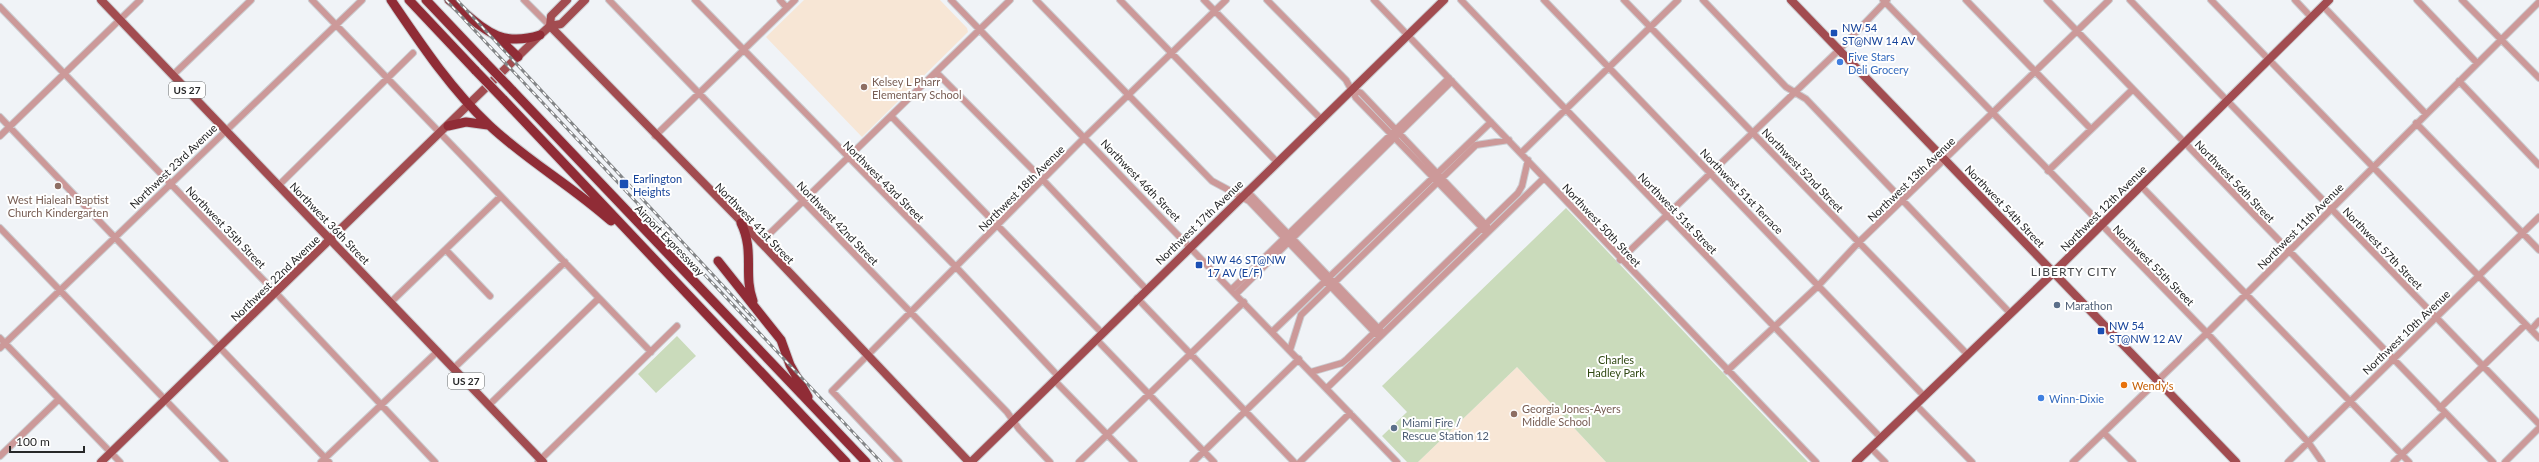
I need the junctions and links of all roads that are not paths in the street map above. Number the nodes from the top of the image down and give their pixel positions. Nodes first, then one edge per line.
1 (101, 0) edge
2 (140, 0) edge
3 (251, 0) edge
4 (312, 0) edge
5 (362, 0) edge
6 (391, 0) edge
7 (409, 0) edge
8 (426, 0) edge
9 (449, 0) edge
10 (524, 0) edge
11 (567, 0) edge
12 (586, 0) edge
13 (609, 0) edge
14 (695, 0) edge
15 (780, 0) edge
16 (795, 0) edge
17 (951, 0) edge
18 (1010, 0) edge
19 (1036, 0) edge
20 (1120, 0) edge
21 (1204, 0) edge
22 (1226, 0) edge
23 (1267, 0) edge
24 (1374, 0) edge
25 (1444, 0) edge
26 (1461, 0) edge
27 (1544, 0) edge
28 (1624, 0) edge
29 (1678, 0) edge
30 (1703, 0) edge
31 (1791, 0) edge
32 (1966, 0) edge
33 (2046, 0) edge
34 (2109, 0) edge
35 (2130, 0) edge
36 (2211, 0) edge
37 (2295, 0) edge
38 (2417, 0) edge
39 (2462, 0) edge
40 (1885, 1) edge
41 (2539, 2) edge
42 (2326, 3) edge
43 (0, 7) edge
44 (787, 8) junction
45 (1215, 11) junction
46 (2311, 17) junction
47 (120, 20) junction
48 (336, 25) junction
49 (550, 26) junction
50 (1650, 27) junction
51 (980, 29) junction
52 (2076, 32) junction
53 (493, 34) junction
54 (540, 35) junction
55 (1408, 35) junction
56 (2501, 40) junction
57 (743, 50) junction
58 (1839, 50) junction
59 (413, 52) dead end
60 (1172, 53) junction
61 (518, 57) junction
62 (2269, 59) junction
63 (2477, 63) junction
64 (1608, 69) junction
65 (936, 72) junction
66 (2036, 72) junction
67 (64, 75) junction
68 (173, 75) junction
69 (387, 78) junction
70 (2539, 78) edge
71 (1450, 80) junction
72 (2459, 81) junction
73 (1352, 88) junction
74 (2132, 90) junction
75 (1794, 91) junction
76 (699, 93) junction
77 (1128, 95) junction
78 (2227, 101) junction
79 (470, 105) junction
80 (1567, 109) junction
81 (1993, 114) junction
82 (2426, 114) junction
83 (892, 116) junction
84 (0, 117) edge
85 (1321, 119) junction
86 (1491, 122) junction
87 (2416, 123) junction
88 (448, 126) junction
89 (489, 126) junction
90 (10, 127) junction
91 (2090, 128) junction
92 (226, 129) junction
93 (1751, 132) junction
94 (440, 133) junction
95 (1395, 134) junction
96 (0, 136) edge
97 (655, 136) junction
98 (1085, 137) junction
99 (1509, 140) junction
100 (1474, 143) junction
101 (2185, 143) junction
102 (1521, 153) junction
103 (848, 159) junction
104 (1528, 160) junction
105 (1946, 161) junction
106 (1277, 162) junction
107 (2539, 165) edge
108 (2373, 168) junction
109 (1710, 171) junction
110 (2048, 171) junction
111 (1437, 178) junction
112 (1544, 178) junction
113 (1043, 180) junction
114 (170, 184) junction
115 (278, 186) junction
116 (2141, 186) junction
117 (1247, 191) junction
118 (1517, 193) junction
119 (500, 197) junction
120 (1241, 197) junction
121 (1522, 199) junction
122 (1903, 201) junction
123 (804, 202) junction
124 (2331, 209) junction
125 (1267, 215) junction
126 (1666, 216) junction
127 (2539, 216) edge
128 (741, 223) junction
129 (1483, 225) junction
130 (998, 226) junction
131 (2101, 226) junction
132 (0, 228) edge
133 (1489, 231) junction
134 (2522, 233) junction
135 (115, 237) junction
136 (1288, 238) junction
137 (331, 240) junction
138 (1859, 242) junction
139 (760, 243) junction
140 (1191, 246) junction
141 (1462, 247) junction
142 (446, 250) junction
143 (2539, 250) edge
144 (2289, 251) junction
145 (1468, 252) junction
146 (1620, 260) junction
147 (718, 261) dead end
148 (565, 262) junction
149 (956, 267) junction
150 (664, 270) junction
151 (2054, 272) junction
152 (2479, 276) junction
153 (1433, 280) junction
154 (1330, 281) junction
155 (1818, 286) junction
156 (1146, 289) junction
157 (59, 290) junction
158 (1234, 292) junction
159 (276, 293) junction
160 (2246, 293) junction
161 (490, 296) dead end
162 (599, 298) junction
163 (1137, 298) junction
164 (391, 302) junction
165 (1244, 302) junction
166 (759, 313) junction
167 (910, 313) junction
168 (1298, 313) junction
169 (2011, 314) junction
170 (2435, 317) junction
171 (2539, 321) edge
172 (2525, 324) junction
173 (677, 326) dead end
174 (1773, 326) junction
175 (2531, 330) junction
176 (1273, 332) junction
177 (1379, 333) junction
178 (2207, 333) junction
179 (1099, 336) junction
180 (0, 338) edge
181 (2539, 338) edge
182 (5, 343) junction
183 (221, 346) junction
184 (0, 348) edge
185 (1290, 350) junction
186 (438, 351) junction
187 (651, 352) junction
188 (1191, 354) junction
189 (1967, 354) junction
190 (867, 356) junction
191 (1299, 359) junction
192 (2392, 359) junction
193 (2482, 365) junction
194 (1344, 366) junction
195 (454, 368) junction
196 (1727, 371) junction
197 (1311, 372) junction
198 (1056, 378) junction
199 (2157, 380) junction
200 (1327, 388) junction
201 (1148, 395) junction
202 (1924, 396) junction
203 (59, 399) junction
204 (166, 399) junction
205 (2350, 401) junction
206 (381, 405) junction
207 (489, 405) junction
208 (1916, 405) junction
209 (2440, 408) junction
210 (1245, 411) junction
211 (817, 412) junction
212 (1350, 413) junction
213 (2445, 413) junction
214 (1013, 421) junction
215 (2539, 424) edge
216 (2539, 428) edge
217 (2104, 432) junction
218 (1106, 436) junction
219 (1881, 438) junction
220 (2308, 442) junction
221 (1871, 448) junction
222 (111, 452) junction
223 (1203, 452) junction
224 (2402, 455) junction
225 (0, 456) edge
226 (325, 461) edge
227 (540, 461) edge
228 (101, 462) edge
229 (120, 462) edge
230 (225, 462) edge
231 (435, 462) edge
232 (846, 462) edge
233 (866, 462) edge
234 (899, 462) edge
235 (970, 462) edge
236 (1050, 462) edge
237 (1079, 462) edge
238 (1134, 462) edge
239 (1192, 462) edge
240 (1214, 462) edge
241 (1294, 462) edge
242 (1300, 462) edge
243 (1397, 462) edge
244 (1816, 462) edge
245 (1856, 462) edge
246 (1885, 462) edge
247 (1972, 462) edge
248 (2073, 462) edge
249 (2133, 462) edge
250 (2236, 462) edge
251 (2288, 462) edge
252 (2322, 462) edge
253 (2394, 462) edge
254 (2409, 462) edge
255 (2493, 462) edge
256 (2505, 462) edge

1 - 47 main road, Northwest 36th Street / US 27
2 - 47 street
3 - 68 street
4 - 48 street
5 - 48 street, Northwest 23rd Avenue
6 - 79 highway
7 - 150 highway, bridge
8 - 211 highway, Airport Expressway, bridge
9 - 53 highway
10 - 49 street, Northwest 41st Street
11 - 49 main road, Northwest 22nd Avenue
12 - 49 main road, Northwest 22nd Avenue
13 - 76 street, Northwest 42nd Street
14 - 57 street, Northwest 43rd Street
15 - 44 street
16 - 44 street
17 - 51 street, Northwest 46th Street
18 - 51 street
19 - 77 street
20 - 60 street
21 - 45 street
22 - 45 street, Northwest 18th Avenue
23 - 73 street
24 - 55 street, Northwest 50th Street
25 - 55 main road, Northwest 17th Avenue
26 - 80 street, Northwest 51st Street
27 - 64 street, Northwest 51st Terrace
28 - 50 street, Northwest 52nd Street
29 - 50 street
30 - 75 street
31 - 58 main road, Northwest 54th Street
32 - 66 street
33 - 52 street, Northwest 56th Street
34 - 52 street, Northwest 13th Avenue
35 - 78 street, Northwest 57th Street
36 - 62 street
37 - 46 street
38 - 63 street
39 - 56 street
40 - 58 street
40 - 81 street, Northwest 55th Street
41 - 56 street, Northwest 11th Avenue
42 - 46 main road, Northwest 12th Avenue
42 - 82 street
43 - 67 street, Northwest 35th Street
44 - 57 street
45 - 60 street, Northwest 18th Avenue
45 - 85 street
46 - 62 main road, Northwest 12th Avenue
47 - 67 street
47 - 68 main road, Northwest 36th Street / US 27
48 - 69 street
48 - 92 street, Northwest 23rd Avenue
49 - 54 main road, Northwest 22nd Avenue
49 - 97 main road, Northwest 41st Street
50 - 64 street
50 - 93 street, Northwest 52nd Street
51 - 65 street
51 - 98 street, Northwest 46th Street
52 - 66 street, Northwest 13th Avenue
52 - 74 street, Northwest 56th Street
53 - 54 highway
53 - 61 highway
54 - 61 main road, Northwest 22nd Avenue
55 - 71 street, Northwest 50th Street
55 - 73 main road, Northwest 17th Avenue
56 - 63 street, Northwest 11th Avenue
56 - 70 street
57 - 76 street
57 - 103 street, Northwest 43rd Street
58 - 75 street
58 - 105 main road, Northwest 54th Street
59 - 69 street
60 - 77 street, Northwest 18th Avenue
60 - 106 street
61 - 79 main road, Northwest 22nd Avenue
62 - 78 main road, Northwest 12th Avenue
62 - 108 street
63 - 72 street, Northwest 11th Avenue
64 - 80 street
64 - 109 street, Northwest 51st Terrace
65 - 83 street
65 - 113 street
66 - 81 street, Northwest 13th Avenue
66 - 91 street
67 - 90 street
67 - 114 street, Northwest 35th Street
68 - 92 main road, Northwest 36th Street / US 27
69 - 94 street
69 - 115 street
71 - 86 street, Northwest 50th Street
71 - 95 street
72 - 82 street, Northwest 11th Avenue
72 - 107 street
73 - 85 main road, Northwest 17th Avenue
73 - 95 street
74 - 91 street
74 - 101 street, Northwest 56th Street
75 - 93 street
75 - 122 street
76 - 97 street
76 - 123 street, Northwest 42nd Street
77 - 98 street, Northwest 18th Avenue
77 - 120 street
78 - 101 main road, Northwest 12th Avenue
78 - 124 street, Northwest 57th Street
79 - 88 main road, Northwest 22nd Avenue
79 - 89 highway
80 - 102 street
80 - 126 street, Northwest 51st Street
81 - 105 street, Northwest 13th Avenue
81 - 110 street, Northwest 55th Street
82 - 87 street, Northwest 11th Avenue
83 - 103 street
83 - 130 street
84 - 90 street
85 - 106 main road, Northwest 17th Avenue
86 - 99 street, Northwest 50th Street
86 - 100 street
87 - 108 street, Northwest 11th Avenue
87 - 134 street
88 - 89 highway
88 - 94 main road, Northwest 22nd Avenue
89 - 150 highway
90 - 96 street
90 - 135 street
91 - 110 street
92 - 114 street, Northwest 23rd Avenue
92 - 115 main road, Northwest 36th Street / US 27
93 - 109 street
93 - 138 street, Northwest 52nd Street
94 - 119 street
94 - 137 main road, Northwest 22nd Avenue
95 - 111 street
95 - 136 street
97 - 128 main road, Northwest 41st Street
98 - 113 street, Northwest 18th Avenue
98 - 140 street, Northwest 46th Street
99 - 100 street
99 - 102 street, Northwest 50th Street
100 - 111 street
101 - 116 main road, Northwest 12th Avenue
101 - 144 street, Northwest 56th Street
102 - 104 street, Northwest 50th Street
103 - 123 street
103 - 149 street, Northwest 43rd Street
104 - 112 street, Northwest 50th Street
104 - 118 street
105 - 122 street, Northwest 13th Avenue
105 - 151 main road, Northwest 54th Street
106 - 117 main road, Northwest 17th Avenue
108 - 124 street, Northwest 11th Avenue
108 - 152 street
109 - 126 street
109 - 155 street, Northwest 51st Terrace
110 - 131 street, Northwest 55th Street
111 - 129 street
111 - 154 street
112 - 121 street
112 - 146 street, Northwest 50th Street
113 - 130 street, Northwest 18th Avenue
113 - 156 street
114 - 135 street, Northwest 23rd Avenue
114 - 159 street, Northwest 35th Street
115 - 137 main road, Northwest 36th Street / US 27
116 - 131 main road, Northwest 12th Avenue
116 - 160 street
117 - 120 main road, Northwest 17th Avenue
117 - 125 street
118 - 121 street
118 - 129 street
119 - 142 street
119 - 148 street
120 - 125 street
120 - 140 main road, Northwest 17th Avenue
121 - 133 street
122 - 138 street, Northwest 13th Avenue
122 - 169 street
123 - 139 street
123 - 167 street, Northwest 42nd Street
124 - 144 street, Northwest 11th Avenue
124 - 170 street, Northwest 57th Street
125 - 136 street
126 - 146 street
126 - 174 street, Northwest 51st Street
127 - 134 street, Northwest 10th Avenue
128 - 139 main road, Northwest 41st Street
128 - 166 highway
129 - 133 street
129 - 141 street
130 - 149 street, Northwest 18th Avenue
130 - 179 street
131 - 151 main road, Northwest 12th Avenue
131 - 178 street, Northwest 55th Street
132 - 157 street
133 - 145 street
134 - 143 street
134 - 152 street, Northwest 10th Avenue
135 - 157 street, Northwest 23rd Avenue
135 - 183 street
136 - 154 street
136 - 158 street
137 - 159 main road, Northwest 22nd Avenue
137 - 164 main road, Northwest 36th Street / US 27
138 - 155 street, Northwest 13th Avenue
138 - 189 street, Northwest 52nd Street
139 - 190 main road, Northwest 41st Street
140 - 156 main road, Northwest 17th Avenue
140 - 158 street, Northwest 46th Street
141 - 145 street
141 - 153 street
142 - 161 street
142 - 164 street
144 - 160 street, Northwest 11th Avenue
144 - 192 street, Northwest 56th Street
145 - 153 street
146 - 196 street, Northwest 50th Street
147 - 166 highway
148 - 162 street
148 - 195 street
149 - 167 street, Northwest 18th Avenue
149 - 198 street, Northwest 43rd Street
150 - 232 highway
151 - 169 main road, Northwest 12th Avenue
151 - 199 main road, Northwest 54th Street
152 - 170 street, Northwest 10th Avenue
152 - 172 street
153 - 177 street
154 - 168 street
154 - 177 street
155 - 174 street, Northwest 13th Avenue
155 - 202 street, Northwest 51st Terrace
156 - 163 main road, Northwest 17th Avenue
157 - 182 street, Northwest 23rd Avenue
157 - 204 street
158 - 165 street, Northwest 46th Street
159 - 183 main road, Northwest 22nd Avenue
159 - 206 street, Northwest 35th Street
160 - 178 street, Northwest 11th Avenue
160 - 205 street
162 - 187 street
162 - 207 street
163 - 179 main road, Northwest 17th Avenue
163 - 188 street
164 - 186 main road, Northwest 36th Street / US 27
165 - 176 street, Northwest 46th Street
165 - 188 street
166 - 211 highway
167 - 190 street, Northwest 18th Avenue
167 - 214 street, Northwest 42nd Street
168 - 176 street
168 - 185 street
169 - 189 main road, Northwest 12th Avenue
170 - 192 street, Northwest 10th Avenue
170 - 193 street, Northwest 57th Street
171 - 175 street
172 - 175 street
172 - 193 street
173 - 187 street
174 - 196 street, Northwest 13th Avenue
174 - 219 street, Northwest 51st Street
175 - 181 street
176 - 185 street, Northwest 46th Street
177 - 194 street
178 - 199 street, Northwest 11th Avenue
178 - 220 street, Northwest 55th Street
179 - 198 main road, Northwest 17th Avenue
179 - 201 street
180 - 182 street
182 - 184 street, Northwest 23rd Avenue
182 - 203 street
183 - 204 main road, Northwest 22nd Avenue
183 - 226 street
185 - 191 street, Northwest 46th Street
186 - 195 main road, Northwest 36th Street / US 27
186 - 206 street
187 - 227 street
188 - 201 street
188 - 210 street
189 - 202 main road, Northwest 12th Avenue
190 - 234 street, Northwest 18th Avenue
190 - 235 main road, Northwest 41st Street
191 - 197 street, Northwest 46th Street
191 - 210 street
192 - 205 street, Northwest 10th Avenue
192 - 209 street, Northwest 56th Street
193 - 209 street
193 - 215 street, Northwest 57th Street
194 - 197 street
194 - 200 street
195 - 207 main road, Northwest 36th Street / US 27
196 - 244 street, Northwest 50th Street
197 - 200 street, Northwest 46th Street
198 - 214 main road, Northwest 17th Avenue
198 - 218 street, Northwest 43rd Street
199 - 217 street, Northwest 11th Avenue
199 - 250 main road, Northwest 54th Street
200 - 212 street, Northwest 46th Street
201 - 218 street
201 - 223 street
202 - 208 main road, Northwest 12th Avenue
203 - 222 street
203 - 225 street
204 - 222 main road, Northwest 22nd Avenue
204 - 230 street
205 - 220 street, Northwest 10th Avenue
205 - 224 street
206 - 226 street
206 - 231 street, Northwest 35th Street
207 - 227 main road, Northwest 36th Street / US 27
208 - 219 main road, Northwest 12th Avenue
208 - 247 street
209 - 213 street, Northwest 56th Street
210 - 223 street
210 - 241 street
211 - 233 highway, Airport Expressway
212 - 242 street
212 - 243 street, Northwest 46th Street
213 - 224 street
213 - 255 street, Northwest 56th Street
214 - 235 main road, Northwest 17th Avenue
214 - 236 street, Northwest 42nd Street
216 - 256 street
217 - 248 street, Northwest 11th Avenue
217 - 249 street
218 - 237 street
218 - 238 street, Northwest 43rd Street
219 - 221 main road, Northwest 12th Avenue
220 - 251 street, Northwest 10th Avenue
220 - 252 street, Northwest 55th Street
221 - 245 main road, Northwest 12th Avenue
221 - 246 street
222 - 228 main road, Northwest 22nd Avenue
222 - 229 street
223 - 239 street
223 - 240 street
224 - 253 street
224 - 254 street

